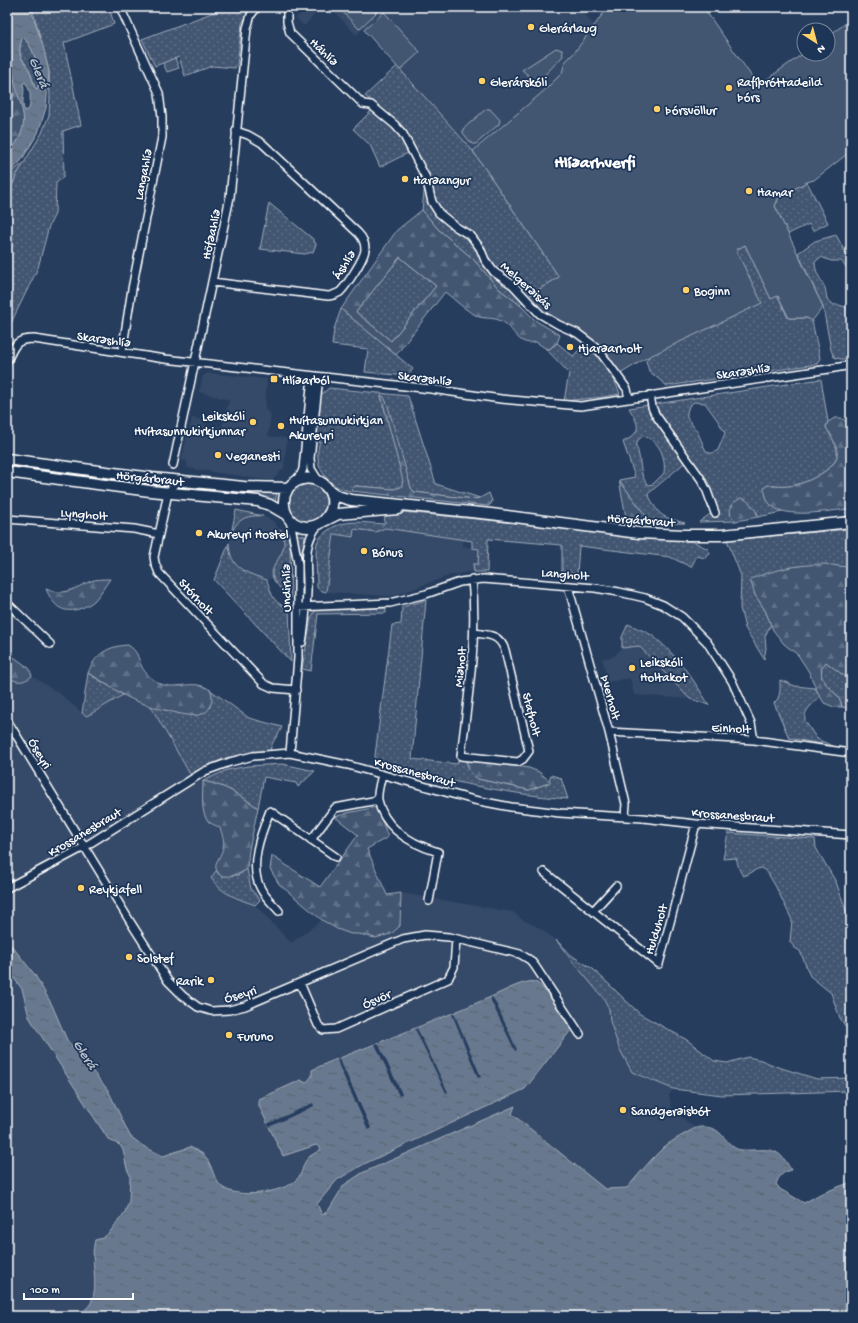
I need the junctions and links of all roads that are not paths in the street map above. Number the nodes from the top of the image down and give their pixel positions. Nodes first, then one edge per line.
1 (120, 7) edge
2 (257, 7) edge
3 (287, 7) edge
4 (363, 104) joint
5 (236, 131) junction
6 (212, 282) junction
7 (122, 352) junction
8 (7, 361) edge
9 (195, 362) junction
10 (851, 365) edge
11 (316, 376) junction
12 (650, 395) junction
13 (629, 399) junction
14 (7, 459) edge
15 (173, 465) dead end
16 (7, 472) edge
17 (318, 480) junction
18 (180, 481) junction
19 (291, 485) junction
20 (329, 490) junction
21 (168, 493) junction
22 (430, 508) junction
23 (715, 512) dead end
24 (288, 516) junction
25 (7, 519) edge
26 (851, 522) edge
27 (321, 523) junction
28 (159, 534) junction
29 (472, 579) junction
30 (568, 586) junction
31 (7, 603) edge
32 (302, 606) junction
33 (474, 633) junction
34 (50, 644) dead end
35 (296, 690) junction
36 (7, 720) edge
37 (609, 732) junction
38 (754, 740) junction
39 (290, 753) junction
40 (851, 753) edge
41 (462, 756) joint
42 (382, 775) junction
43 (378, 800) junction
44 (626, 816) junction
45 (696, 824) junction
46 (851, 835) edge
47 (311, 840) junction
48 (84, 847) junction
49 (336, 857) dead end
50 (544, 872) dead end
51 (616, 886) dead end
52 (7, 888) edge
53 (430, 901) dead end
54 (279, 911) dead end
55 (593, 911) junction
56 (456, 939) junction
57 (300, 983) junction
58 (580, 1034) dead end

1 - 7 street, Langahlíð
2 - 5 street, Höfðahlíð
3 - 4 street, Háhlíð
4 - 13 street, Melgerðisás
5 - 6 street, Höfðahlíð
5 - 6 street, Áshlíð
6 - 9 street, Höfðahlíð
7 - 8 street, Skarðshlíð
7 - 9 street, Skarðshlíð
9 - 11 street, Skarðshlíð
9 - 15 street, Höfðahlíð
10 - 12 street, Skarðshlíð
11 - 13 street, Skarðshlíð
11 - 17 street
11 - 19 street
12 - 13 street, Skarðshlíð
12 - 23 street
14 - 18 highway, Hörgárbraut
16 - 21 highway, Hörgárbraut
17 - 19 highway, Hörgárbraut
17 - 20 highway, Hörgárbraut
18 - 19 highway, Hörgárbraut
18 - 21 street
19 - 24 highway
20 - 22 highway, Hörgárbraut
20 - 27 highway
21 - 24 highway, Hörgárbraut
21 - 28 street, Stórholt
22 - 26 highway, Hörgárbraut
22 - 27 highway, Hörgárbraut
24 - 27 highway, Hörgárbraut
24 - 32 street, Undirhlíð
25 - 28 street, Lyngholt
27 - 32 street, Undirhlíð
28 - 35 street, Stórholt
29 - 30 street, Langholt
29 - 32 street, Langholt
29 - 33 street, Miðholt
30 - 37 street, Þverholt
30 - 38 street, Langholt
31 - 34 street
32 - 35 street, Undirhlíð
33 - 41 street, Miðholt
33 - 41 street, Stafholt
35 - 39 street, Undirhlíð
36 - 48 street, Óseyri
37 - 38 street, Einholt
37 - 44 street, Þverholt
38 - 40 street, Einholt
39 - 42 street, Krossanesbraut
39 - 48 street, Krossanesbraut
42 - 43 street
42 - 44 street, Krossanesbraut
43 - 47 street
43 - 53 street
44 - 45 street, Krossanesbraut
45 - 46 street, Krossanesbraut
45 - 55 street, Hulduholt
47 - 49 street
47 - 54 street
48 - 52 street, Krossanesbraut
48 - 57 street, Óseyri
50 - 55 street, Hulduholt
51 - 55 street
56 - 57 street, Óseyri
56 - 57 street, Ósvör
56 - 58 street, Óseyri

